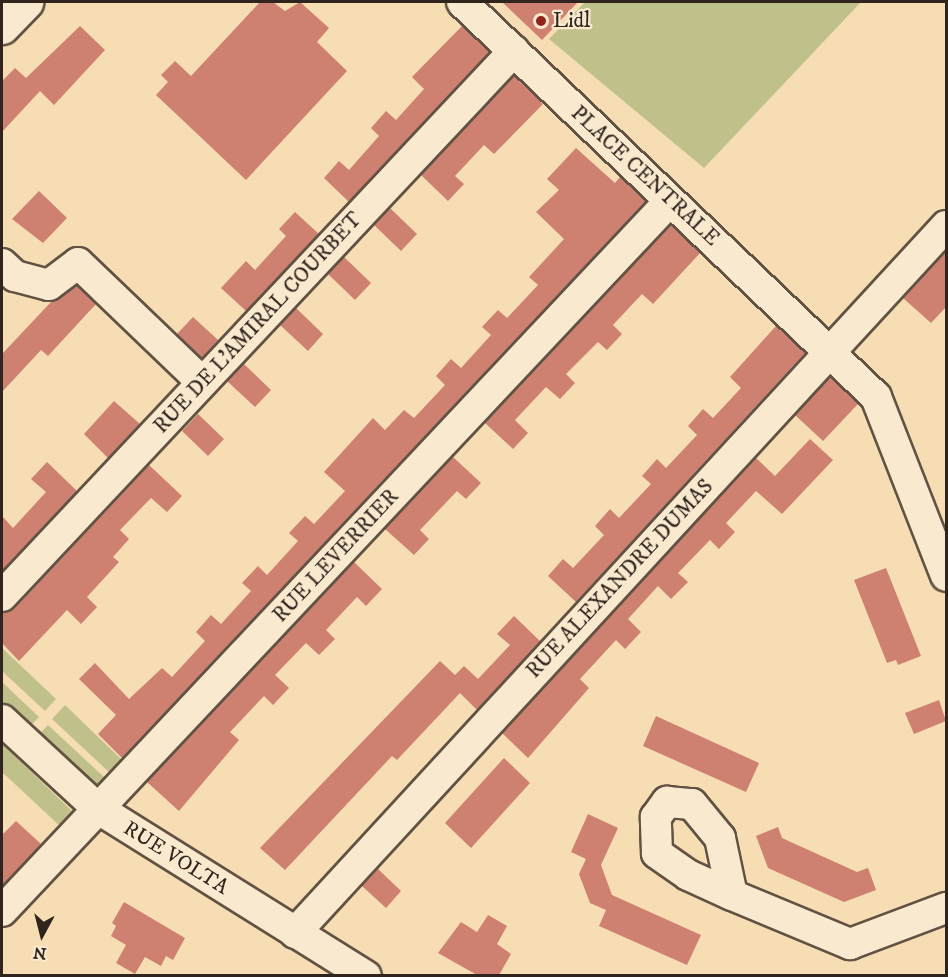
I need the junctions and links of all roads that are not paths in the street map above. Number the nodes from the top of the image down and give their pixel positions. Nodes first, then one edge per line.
1 (26, 2) edge
2 (462, 2) edge
3 (2, 27) edge
4 (514, 51) junction
5 (670, 201) junction
6 (946, 226) edge
7 (2, 264) edge
8 (829, 351) junction
9 (202, 382) junction
10 (946, 576) edge
11 (2, 596) edge
12 (2, 720) edge
13 (97, 808) junction
14 (732, 895) dead end
15 (946, 908) edge
16 (2, 911) edge
17 (295, 933) junction
18 (366, 975) edge

1 - 3 street
2 - 4 street, PLACE CENTRALE
4 - 5 street, PLACE CENTRALE
4 - 9 street, RUE DE L'AMIRAL COURBET
5 - 8 street, PLACE CENTRALE
5 - 13 street, RUE LEVERRIER
6 - 8 street, RUE ALEXANDRE DUMAS
7 - 9 street
8 - 10 street, PLACE CENTRALE
8 - 17 street, RUE ALEXANDRE DUMAS
9 - 11 street, RUE DE L'AMIRAL COURBET
12 - 13 street, RUE VOLTA
13 - 16 street, RUE LEVERRIER
13 - 17 street, RUE VOLTA
14 - 15 street
17 - 18 street, RUE VOLTA

